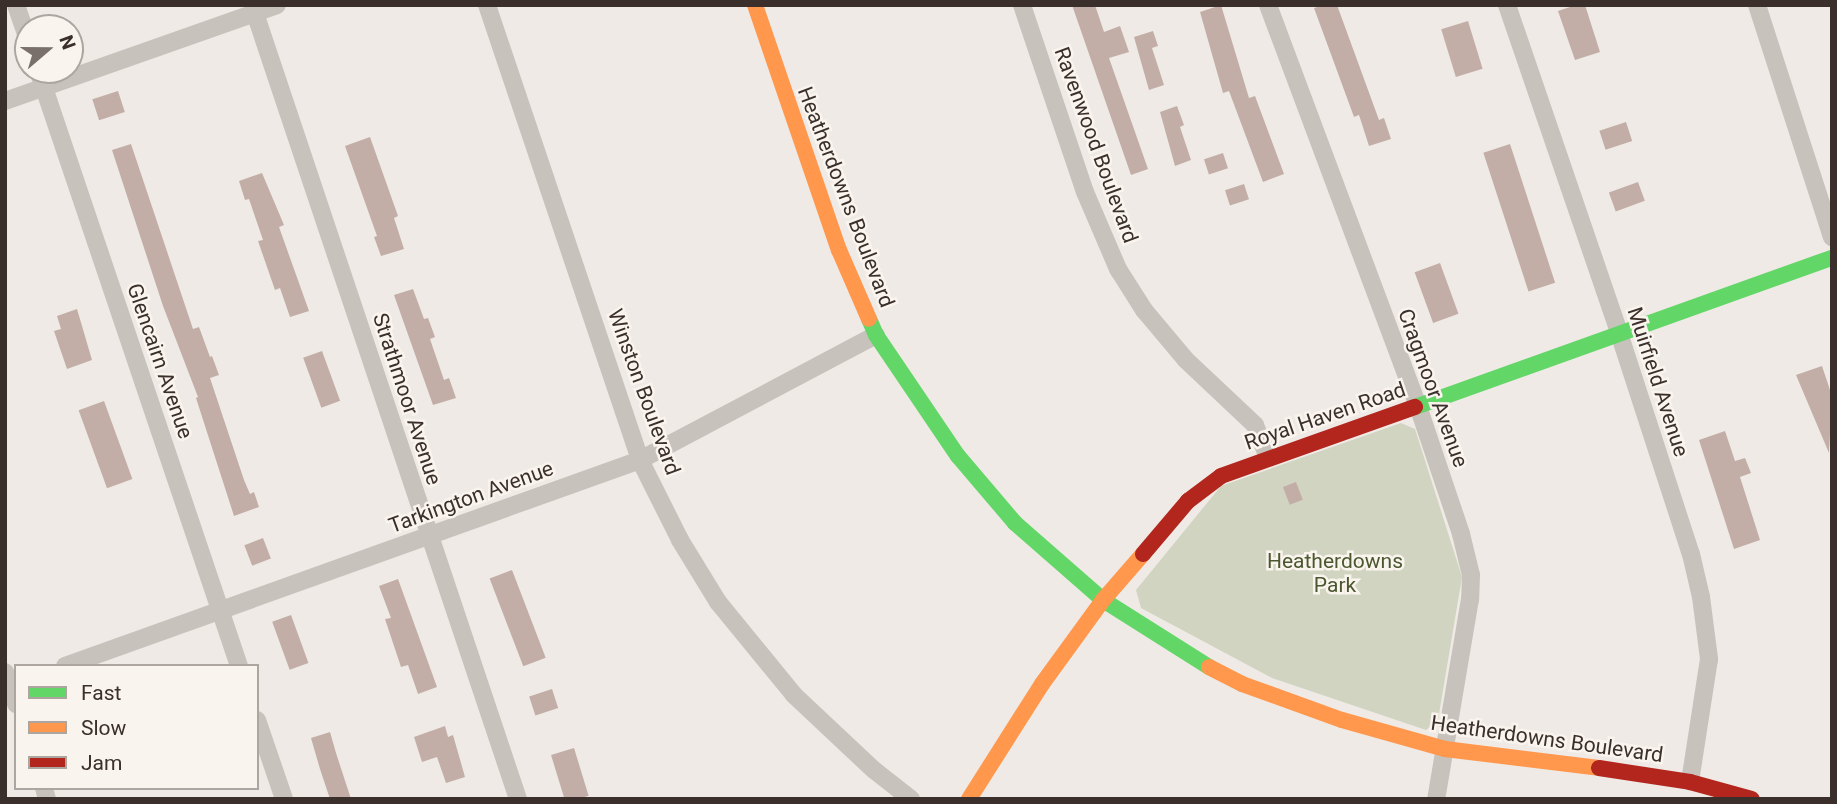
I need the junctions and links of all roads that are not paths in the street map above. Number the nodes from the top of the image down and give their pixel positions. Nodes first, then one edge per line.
1 (277, 5) edge
2 (487, 5) edge
3 (755, 5) edge
4 (1022, 5) edge
5 (1268, 5) edge
6 (1507, 5) edge
7 (1757, 5) edge
8 (254, 13) junction
9 (84, 65) edge
10 (32, 84) edge
11 (43, 84) edge
12 (5, 101) edge
13 (1832, 237) edge
14 (1832, 258) edge
15 (1619, 333) junction
16 (876, 335) junction
17 (1418, 406) junction
18 (1268, 458) junction
19 (640, 460) junction
20 (429, 537) junction
21 (1103, 600) junction
22 (220, 611) junction
23 (71, 664) edge
24 (238, 664) edge
25 (259, 726) edge
26 (1445, 749) junction
27 (1690, 782) junction
28 (284, 799) edge
29 (518, 799) edge
30 (911, 799) edge
31 (969, 799) edge
32 (1436, 799) edge
33 (1752, 799) edge

1 - 8 street
2 - 19 street, Winston Boulevard
3 - 16 street, Heatherdowns Boulevard
4 - 18 street, Ravenwood Boulevard
5 - 17 street, Cragmoor Avenue
6 - 15 street, Muirfield Avenue
7 - 13 street
8 - 9 street
8 - 20 street, Strathmoor Avenue
10 - 12 street
11 - 22 street, Glencairn Avenue
14 - 15 street, Royal Haven Road
15 - 17 street, Royal Haven Road
15 - 27 street, Muirfield Avenue
16 - 19 street, Tarkington Avenue
16 - 21 street, Heatherdowns Boulevard
17 - 18 street, Royal Haven Road
17 - 26 street, Cragmoor Avenue
18 - 21 street, Royal Haven Road
19 - 20 street, Tarkington Avenue
19 - 30 street, Winston Boulevard
20 - 22 street, Tarkington Avenue
20 - 29 street, Strathmoor Avenue
21 - 26 street, Heatherdowns Boulevard
21 - 31 street, Royal Haven Road
22 - 23 street, Tarkington Avenue
22 - 24 street, Glencairn Avenue
25 - 28 street
26 - 27 street, Heatherdowns Boulevard
26 - 32 street, Cragmoor Avenue
27 - 33 street, Heatherdowns Boulevard

